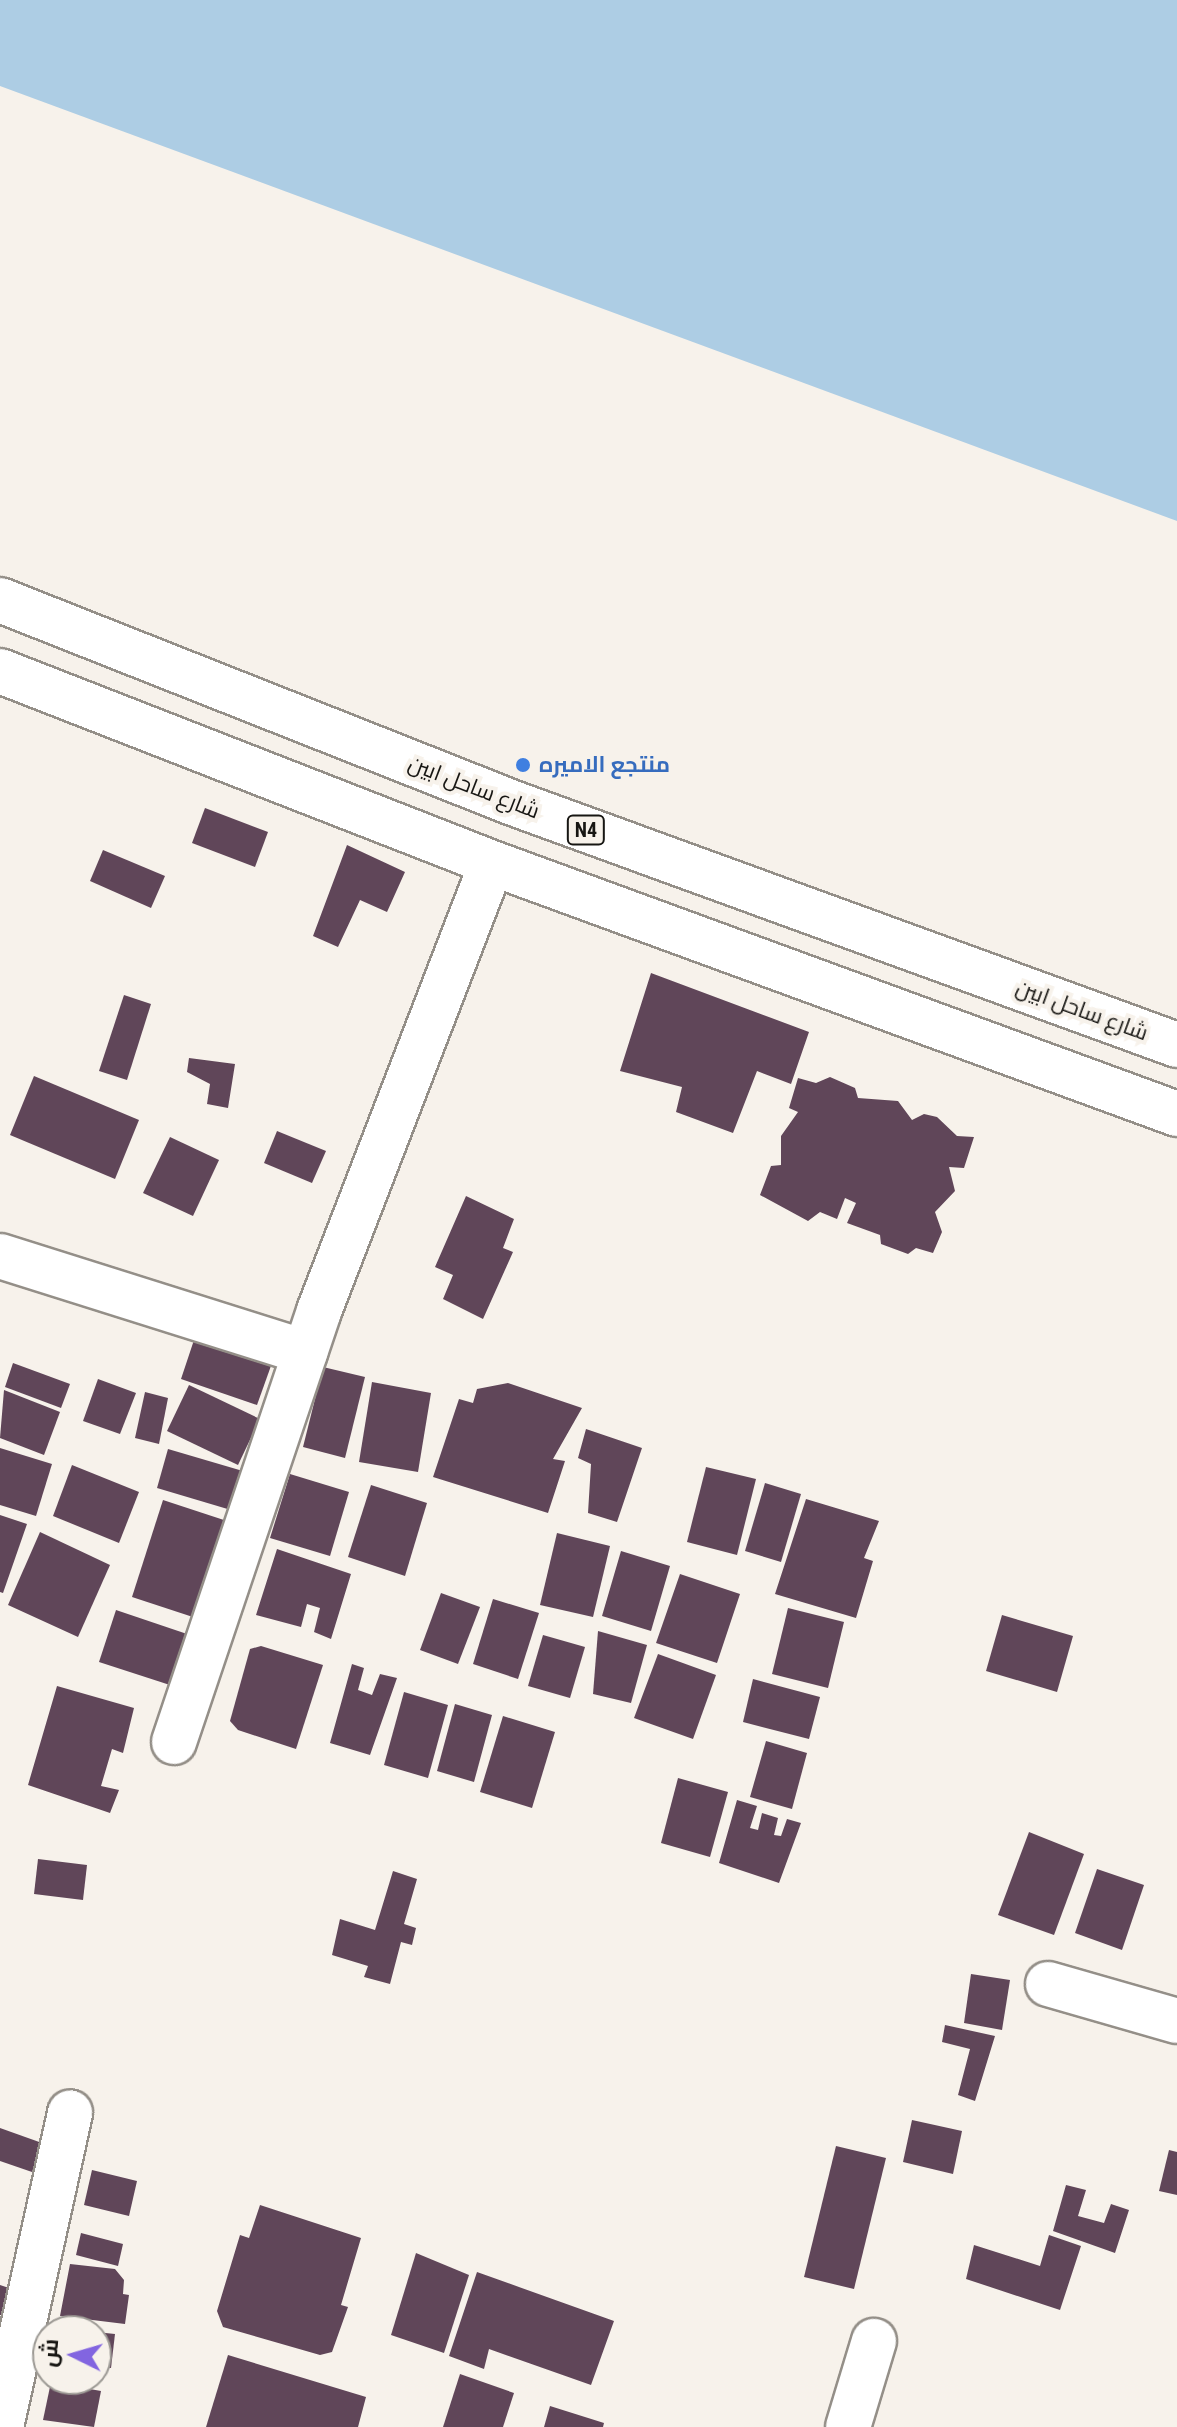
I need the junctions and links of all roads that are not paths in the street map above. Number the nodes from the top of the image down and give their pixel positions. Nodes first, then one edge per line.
1 (0, 600) edge
2 (0, 671) edge
3 (513, 803) junction
4 (492, 863) junction
5 (1177, 1045) edge
6 (1177, 1114) edge
7 (0, 1256) edge
8 (305, 1352) junction
9 (174, 1742) dead end
10 (1048, 1984) dead end
11 (1177, 2021) edge
12 (70, 2112) dead end
13 (874, 2341) dead end
14 (1, 2427) edge
15 (848, 2427) edge

1 - 3 main road, شارع ساحل ابين / N4
2 - 4 main road
3 - 4 main road
3 - 5 main road, شارع ساحل ابين / N4
4 - 6 main road
4 - 8 main road
7 - 8 main road
8 - 9 main road
10 - 11 main road
12 - 14 main road
13 - 15 main road

